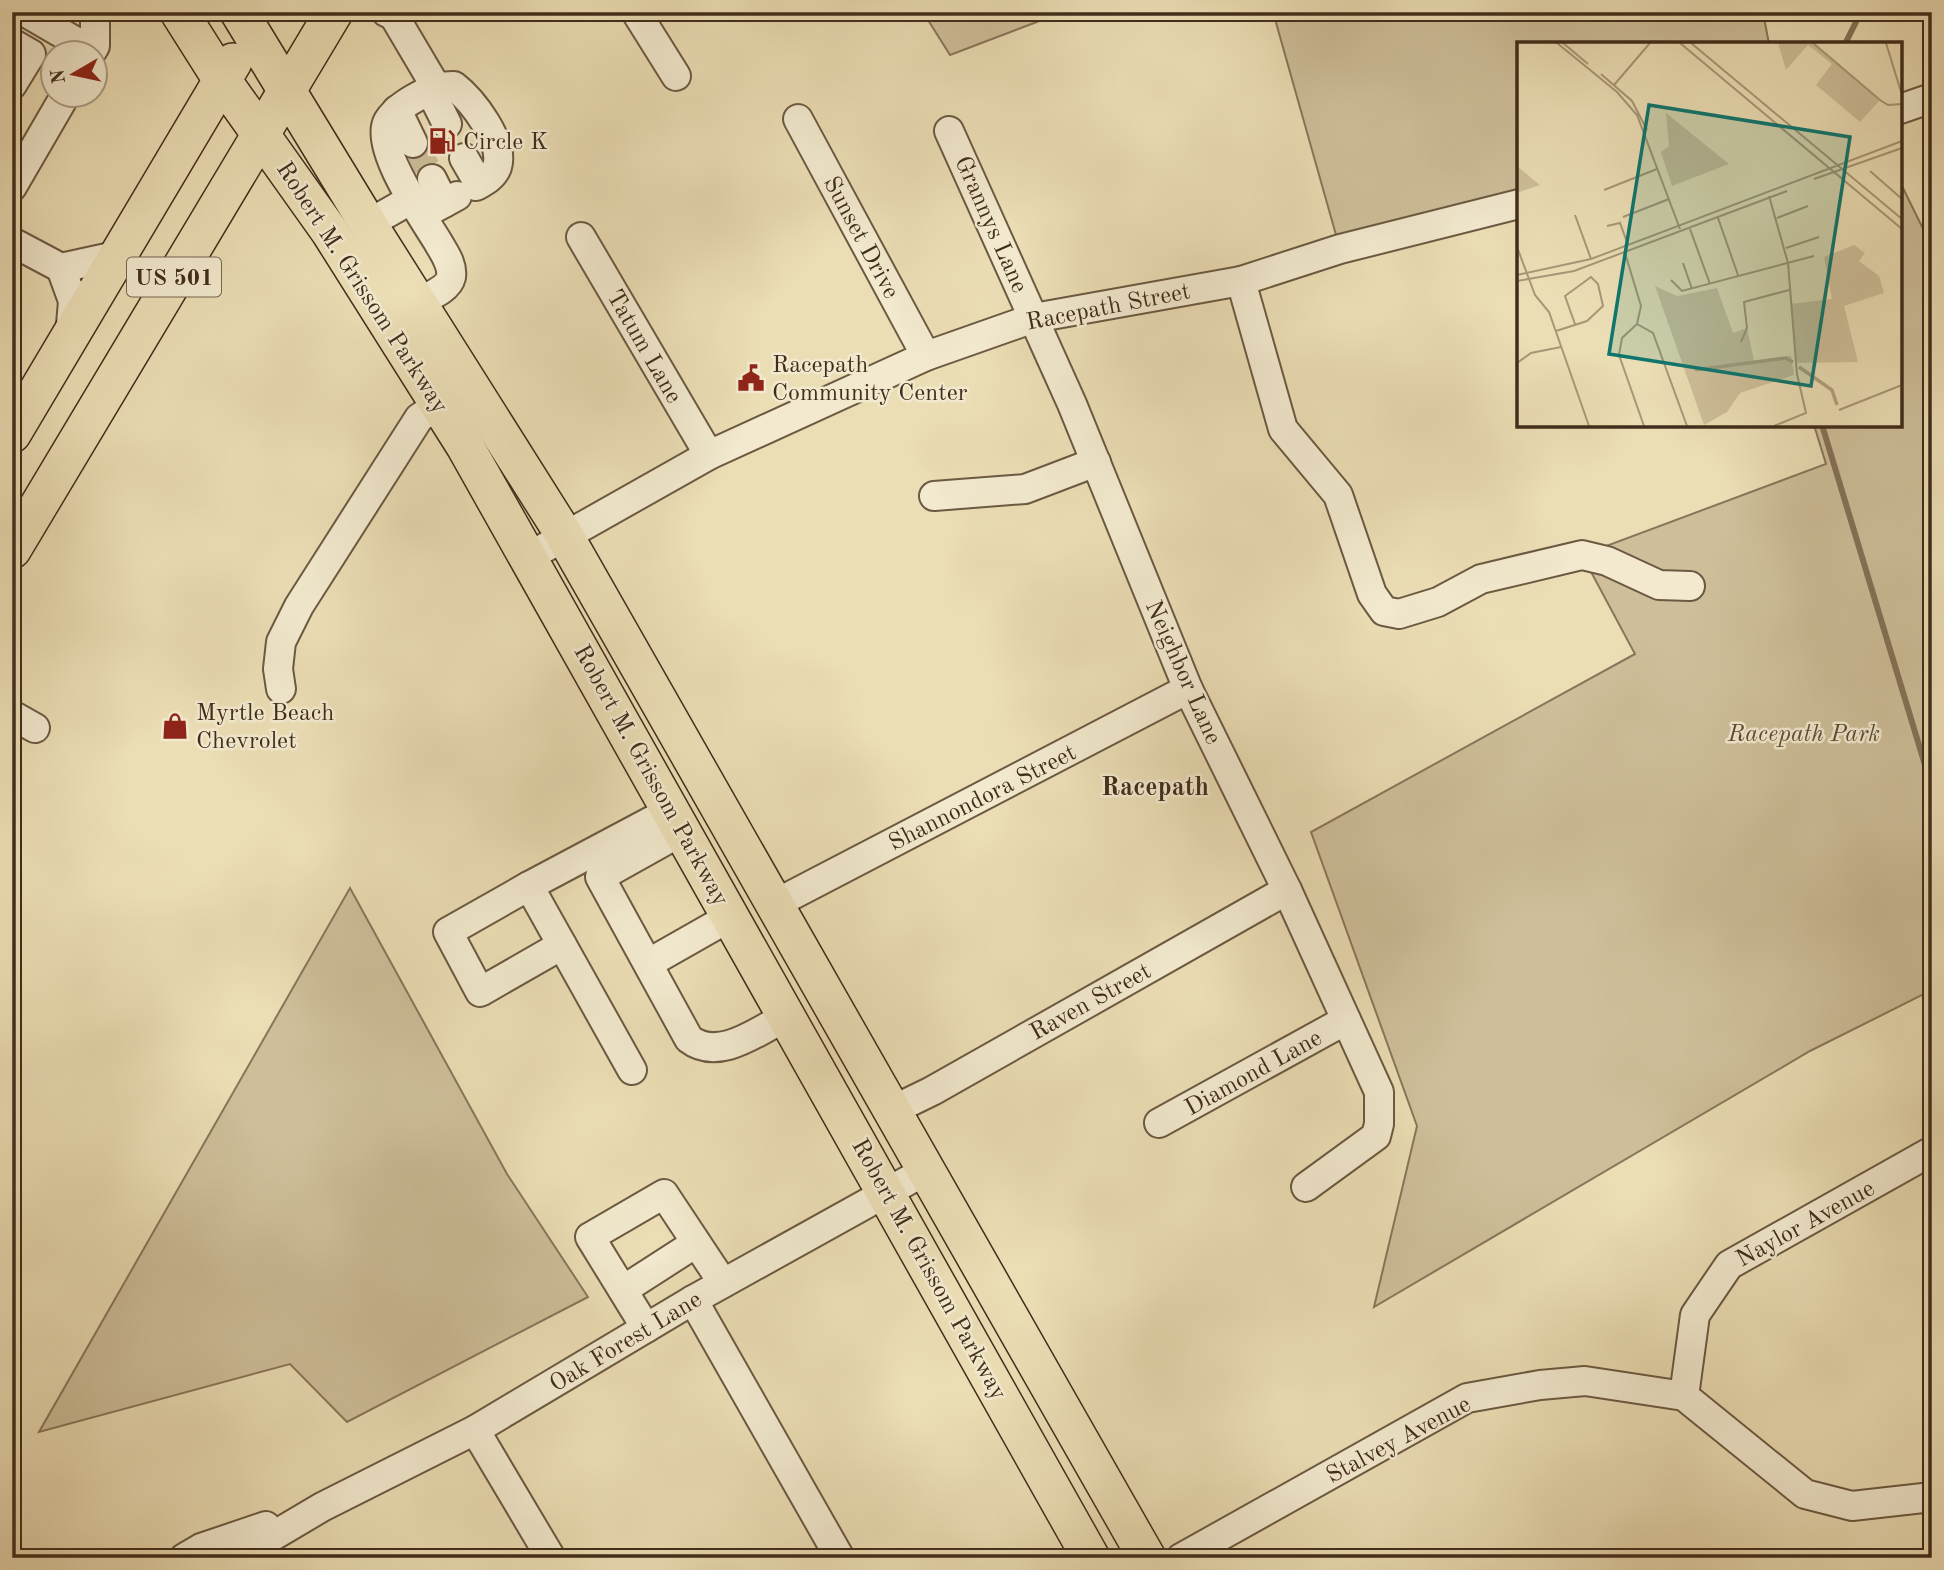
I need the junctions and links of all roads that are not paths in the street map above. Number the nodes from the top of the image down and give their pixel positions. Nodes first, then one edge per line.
1 (26, 12) edge
2 (95, 12) edge
3 (179, 12) edge
4 (334, 12) edge
5 (386, 12) edge
6 (636, 12) edge
7 (251, 19) edge
8 (69, 38) edge
9 (95, 38) edge
10 (12, 43) edge
11 (676, 76) dead end
12 (222, 80) junction
13 (12, 85) edge
14 (433, 89) junction
15 (286, 91) junction
16 (1932, 98) edge
17 (58, 108) edge
18 (1902, 108) edge
19 (397, 110) junction
20 (798, 119) dead end
21 (447, 124) dead end
22 (949, 131) dead end
23 (262, 133) junction
24 (413, 143) tunnel mouth
25 (464, 158) dead end
26 (12, 187) edge
27 (446, 195) junction
28 (1517, 205) edge
29 (368, 224) junction
30 (582, 237) dead end
31 (12, 242) edge
32 (116, 256) junction
33 (61, 268) junction
34 (1241, 281) junction
35 (417, 303) junction
36 (1034, 318) junction
37 (70, 335) junction
38 (926, 356) junction
39 (439, 404) junction
40 (12, 435) edge
41 (709, 455) junction
42 (1096, 462) junction
43 (934, 496) dead end
44 (565, 536) junction
45 (12, 550) edge
46 (530, 556) junction
47 (1690, 586) dead end
48 (281, 689) dead end
49 (1188, 689) junction
50 (678, 820) junction
51 (529, 886) junction
52 (1287, 890) junction
53 (775, 904) junction
54 (730, 917) junction
55 (562, 945) junction
56 (649, 963) junction
57 (787, 1016) junction
58 (1346, 1020) junction
59 (632, 1070) dead end
60 (893, 1110) junction
61 (1159, 1123) dead end
62 (1932, 1152) edge
63 (927, 1170) junction
64 (1306, 1187) dead end
65 (883, 1192) junction
66 (696, 1243) junction
67 (723, 1283) junction
68 (623, 1290) junction
69 (693, 1300) junction
70 (646, 1328) junction
71 (1684, 1396) junction
72 (475, 1430) junction
73 (1932, 1497) edge
74 (322, 1507) junction
75 (184, 1558) edge
76 (236, 1558) edge
77 (551, 1558) edge
78 (841, 1558) edge
79 (1091, 1558) edge
80 (1147, 1558) edge
81 (1181, 1558) edge

1 - 8 street
2 - 9 street
3 - 12 main road, Robert M. Grissom Parkway
4 - 15 main road, US 501
5 - 14 street
6 - 11 street
7 - 12 main road, US 501
7 - 15 main road, Robert M. Grissom Parkway
10 - 13 street
12 - 23 main road, Robert M. Grissom Parkway
12 - 32 main road, US 501
14 - 19 street
14 - 21 street
14 - 27 street
15 - 23 main road, US 501
15 - 29 main road, Robert M. Grissom Parkway
16 - 18 street
17 - 26 street
19 - 24 street
19 - 27 street
20 - 38 street, Sunset Drive
22 - 36 street, Grannys Lane
23 - 39 main road, Robert M. Grissom Parkway
23 - 45 main road, US 501
25 - 27 street
27 - 29 street
27 - 35 street
28 - 34 street, Racepath Street
29 - 35 main road, Robert M. Grissom Parkway
30 - 41 street, Tatum Lane
31 - 33 street
32 - 33 street
32 - 37 main road, US 501
33 - 37 street
34 - 36 street, Racepath Street
34 - 47 street
35 - 44 main road, Robert M. Grissom Parkway
36 - 38 street, Racepath Street
36 - 42 street, Neighbor Lane
37 - 40 main road, US 501
38 - 41 street, Racepath Street
39 - 46 main road, Robert M. Grissom Parkway
39 - 48 street
41 - 44 street, Racepath Street
42 - 43 street
42 - 49 street, Neighbor Lane
44 - 46 street, Racepath Street
44 - 53 main road, Robert M. Grissom Parkway
46 - 50 main road, Robert M. Grissom Parkway
49 - 52 street, Neighbor Lane
49 - 53 street, Shannondora Street
50 - 51 street
50 - 54 main road, Robert M. Grissom Parkway
50 - 56 street
51 - 55 street
51 - 55 street
52 - 58 street, Neighbor Lane
52 - 60 street, Raven Street
53 - 60 main road, Robert M. Grissom Parkway
54 - 56 street
54 - 57 main road, Robert M. Grissom Parkway
55 - 59 street
56 - 57 street
57 - 65 main road, Robert M. Grissom Parkway
58 - 61 street, Diamond Lane
58 - 64 street, Neighbor Lane
60 - 63 main road, Robert M. Grissom Parkway
62 - 71 street, Naylor Avenue
63 - 65 street, Oak Forest Lane
63 - 80 main road, Robert M. Grissom Parkway
65 - 67 street, Oak Forest Lane
65 - 79 main road, Robert M. Grissom Parkway
66 - 67 street
66 - 68 street
66 - 68 street
67 - 69 street, Oak Forest Lane
68 - 70 street
69 - 70 street, Oak Forest Lane
69 - 78 street
70 - 72 street, Oak Forest Lane
71 - 73 street
71 - 81 street, Stalvey Avenue
72 - 74 street, Oak Forest Lane
72 - 77 street
74 - 75 street, Oak Forest Lane
74 - 76 street, Oak Forest Lane

